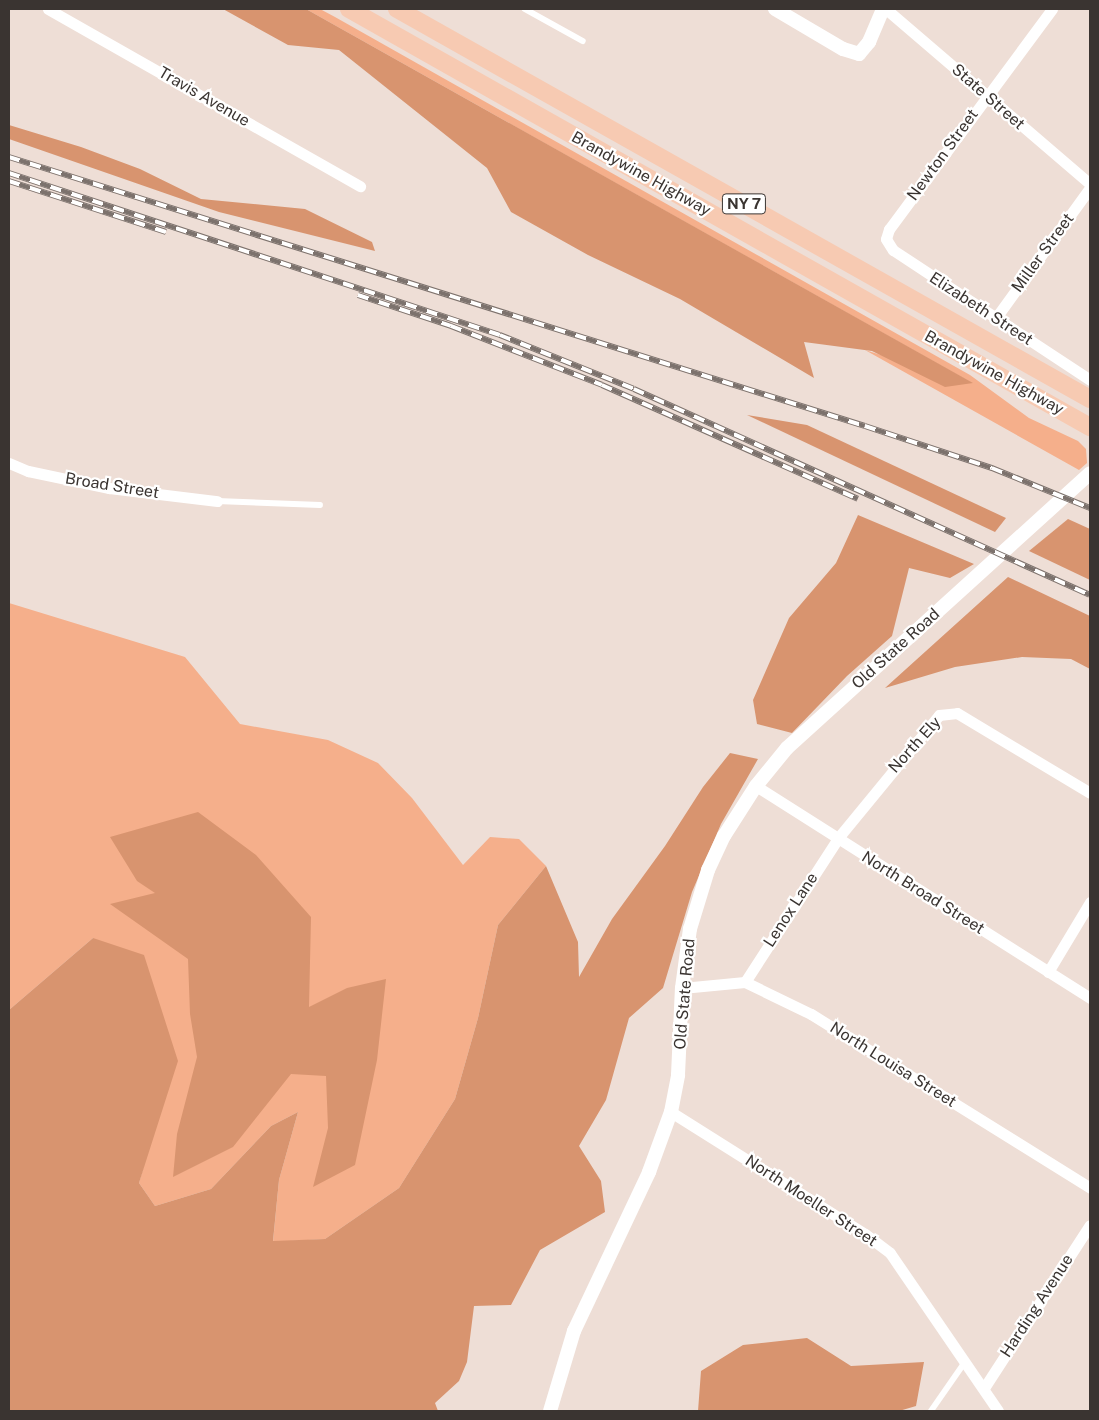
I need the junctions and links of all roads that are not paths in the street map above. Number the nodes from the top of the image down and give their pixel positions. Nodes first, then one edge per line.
1 (48, 9) edge
2 (349, 9) edge
3 (397, 9) edge
4 (525, 9) edge
5 (775, 9) edge
6 (884, 9) edge
7 (1052, 9) edge
8 (583, 41) dead end
9 (986, 96) junction
10 (1090, 184) edge
11 (360, 186) dead end
12 (1090, 188) edge
13 (889, 229) joint
14 (995, 319) junction
15 (1090, 380) edge
16 (1090, 399) edge
17 (1090, 427) edge
18 (9, 463) edge
19 (1090, 473) edge
20 (217, 502) joint
21 (320, 505) dead end
22 (756, 786) junction
23 (1090, 793) edge
24 (838, 838) junction
25 (1090, 902) edge
26 (1048, 972) junction
27 (745, 982) junction
28 (682, 988) junction
29 (1090, 998) edge
30 (671, 1112) junction
31 (1090, 1188) edge
32 (1090, 1225) edge
33 (965, 1362) junction
34 (984, 1388) junction
35 (550, 1411) edge
36 (931, 1411) edge
37 (998, 1411) edge

1 - 11 street, Travis Avenue
2 - 17 main road, Brandywine Highway / NY 7
3 - 16 main road, Brandywine Highway / NY 7
4 - 8 lane
5 - 6 street
6 - 9 street, State Street
7 - 9 street, Newton Street
9 - 10 street, State Street
9 - 13 street, Newton Street
12 - 14 street, Miller Street
13 - 14 street, Elizabeth Street
14 - 15 street, Elizabeth Street
18 - 20 street, Broad Street
19 - 22 street, Old State Road
20 - 21 lane
22 - 24 street, North Broad Street
22 - 28 street, Old State Road
23 - 24 street, North Ely
24 - 26 street, North Broad Street
24 - 27 street, Lenox Lane
25 - 26 street
26 - 29 street, North Broad Street
27 - 28 street
27 - 31 street, North Louisa Street
28 - 30 street, Old State Road
30 - 33 street, North Moeller Street
30 - 35 street, Old State Road
32 - 34 street, Harding Avenue
33 - 34 street, North Moeller Street
33 - 36 lane
34 - 37 street, North Moeller Street

